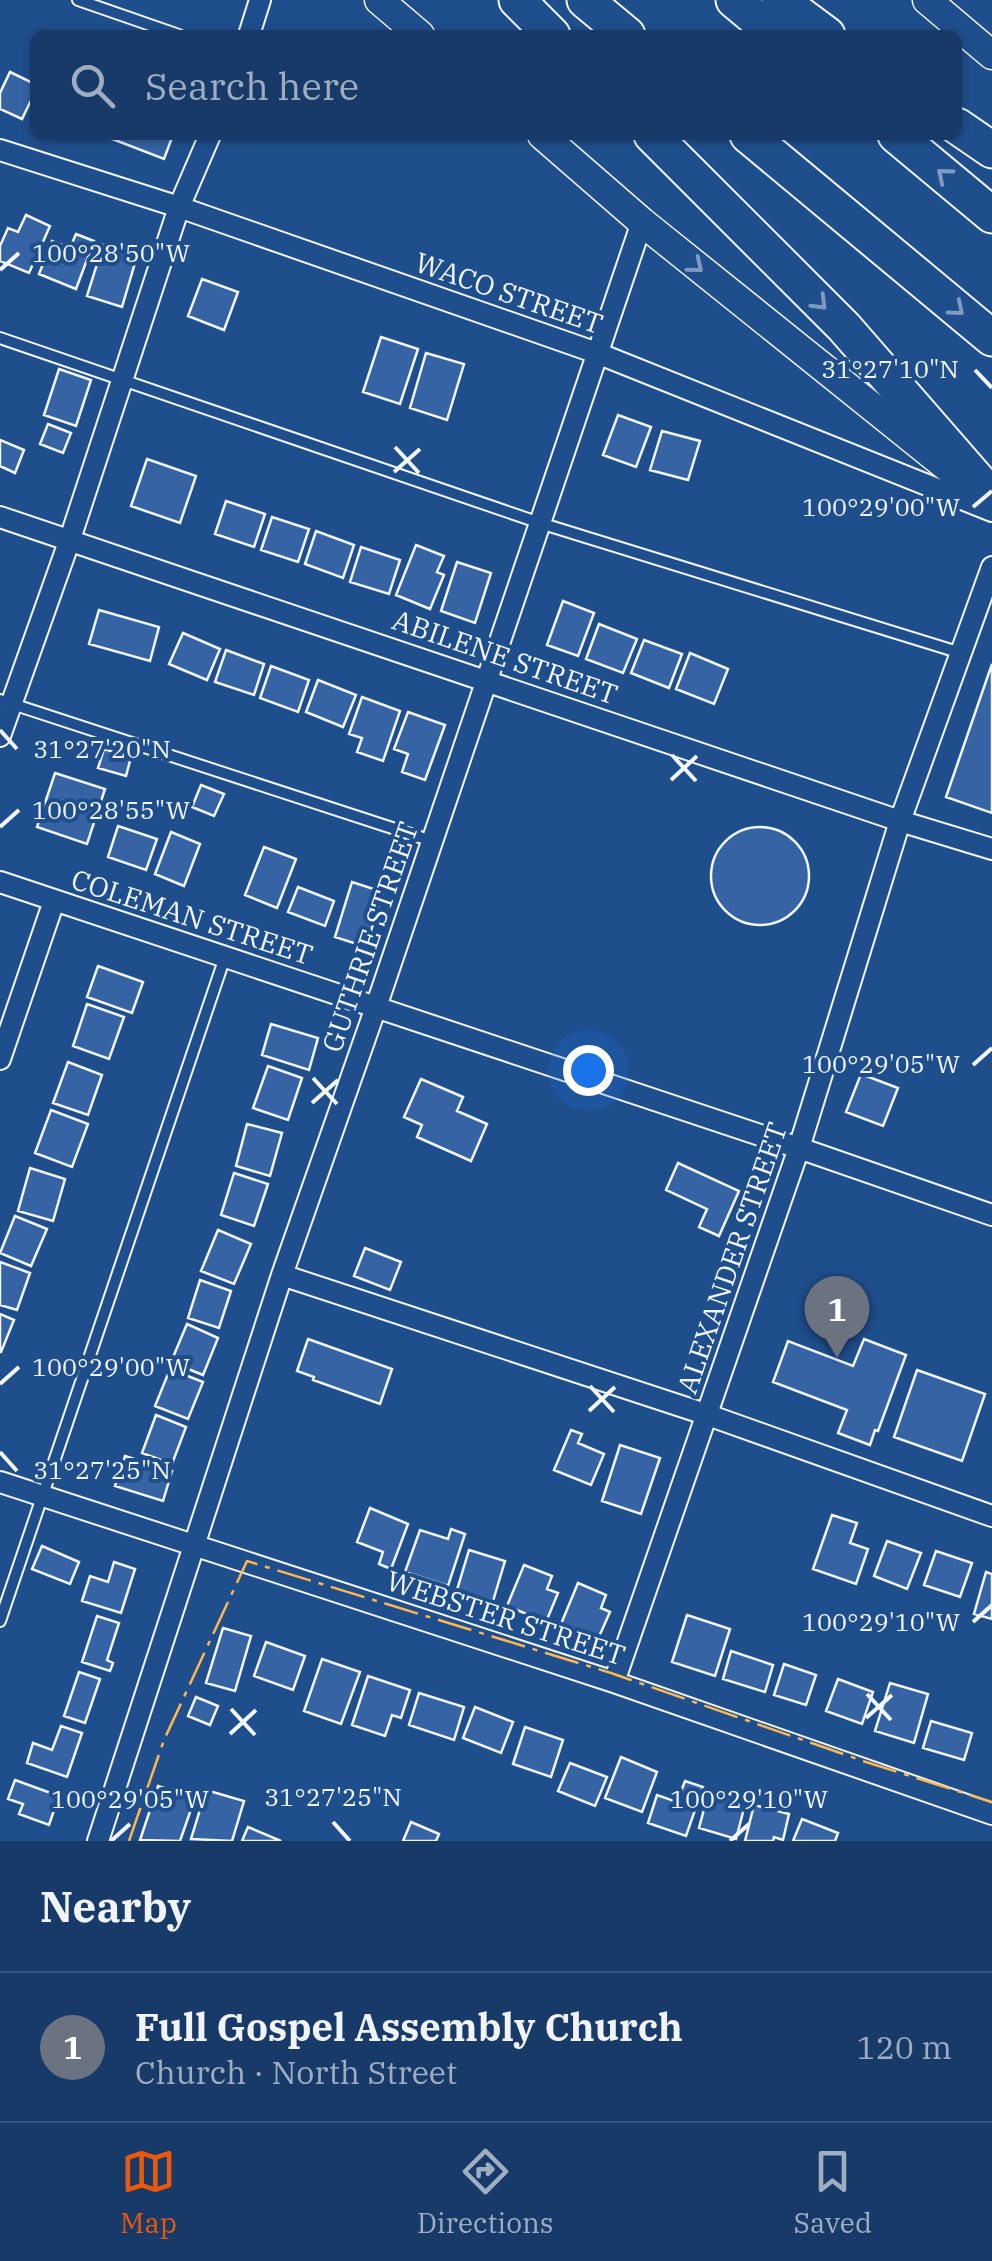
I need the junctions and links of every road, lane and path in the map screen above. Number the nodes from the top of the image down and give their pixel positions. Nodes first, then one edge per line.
1 (78, 0) edge
2 (260, 0) edge
3 (379, 0) edge
4 (517, 0) edge
5 (585, 0) edge
6 (734, 0) edge
7 (780, 0) edge
8 (928, 0) edge
9 (165, 30) edge
10 (251, 30) edge
11 (414, 30) edge
12 (547, 30) edge
13 (621, 30) edge
14 (770, 30) edge
15 (820, 30) edge
16 (992, 55) edge
17 (962, 129) edge
18 (208, 140) edge
19 (548, 140) edge
20 (657, 140) edge
21 (754, 140) edge
22 (902, 140) edge
23 (0, 150) edge
24 (992, 150) edge
25 (179, 207) junction
26 (992, 215) edge
27 (642, 222) junction
28 (0, 338) edge
29 (992, 338) edge
30 (597, 353) junction
31 (123, 379) junction
32 (992, 504) edge
33 (0, 517) edge
34 (540, 523) junction
35 (70, 539) junction
36 (992, 566) edge
37 (961, 653) junction
38 (486, 680) junction
39 (6, 702) edge
40 (0, 736) edge
41 (900, 820) junction
42 (432, 841) junction
43 (992, 849) edge
44 (0, 882) edge
45 (54, 901) junction
46 (225, 957) junction
47 (376, 1007) junction
48 (0, 1058) edge
49 (799, 1148) junction
50 (992, 1215) edge
51 (282, 1274) junction
52 (708, 1415) junction
53 (0, 1482) edge
54 (42, 1496) junction
55 (992, 1516) edge
56 (192, 1546) junction
57 (0, 1621) edge
58 (614, 1682) junction
59 (992, 1814) edge
60 (98, 1841) edge

1 - 9 lane
2 - 10 street
3 - 11 main road
4 - 12 highway
5 - 13 highway
6 - 14 highway
7 - 15 highway
8 - 16 main road
17 - 24 highway
18 - 25 street
19 - 27 main road
20 -> 32 highway
21 -> 29 highway
26 -> 22 highway
23 - 25 street, WACO STREET
25 - 30 street, WACO STREET
25 - 31 street
27 - 30 street, GUTHRIE STREET
27 -> 32 main road
28 - 31 lane
30 - 32 street, WACO STREET
30 - 34 street, GUTHRIE STREET
31 - 34 lane
31 - 35 street
33 - 35 street, ABILENE STREET
34 - 37 lane
34 - 38 street, GUTHRIE STREET
35 - 38 street, ABILENE STREET
35 - 39 street
36 - 37 street, ALEXANDER STREET
37 - 41 street, ALEXANDER STREET
38 - 41 street, ABILENE STREET
38 - 42 street, GUTHRIE STREET
39 - 40 street
39 - 42 lane
41 - 43 street, ABILENE STREET
41 - 49 street, ALEXANDER STREET
42 - 47 street, GUTHRIE STREET
44 - 45 street, COLEMAN STREET
45 - 46 street, COLEMAN STREET
45 - 48 street
46 - 47 street, COLEMAN STREET
46 - 54 lane
47 - 49 street, COLEMAN STREET
47 - 51 street, GUTHRIE STREET
49 - 50 street, COLEMAN STREET
49 - 52 street, ALEXANDER STREET
51 - 52 street
51 - 56 street, GUTHRIE STREET
52 - 55 street
52 - 58 street, ALEXANDER STREET
53 - 54 street, WEBSTER STREET
54 - 56 street, WEBSTER STREET
54 - 57 lane
56 - 58 street, WEBSTER STREET
56 - 60 street, GUTHRIE STREET
58 - 59 street, WEBSTER STREET

